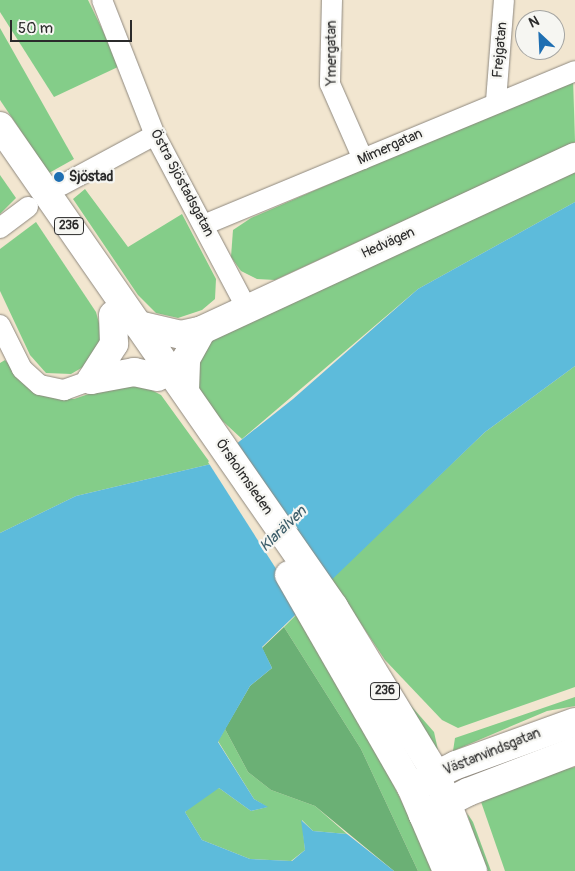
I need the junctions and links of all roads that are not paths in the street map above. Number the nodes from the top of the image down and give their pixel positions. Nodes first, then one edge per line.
1 (102, 0) edge
2 (332, 0) edge
3 (504, 0) edge
4 (575, 71) edge
5 (496, 101) junction
6 (0, 126) edge
7 (155, 135) junction
8 (0, 153) edge
9 (575, 158) edge
10 (363, 159) junction
11 (62, 185) dead end
12 (28, 206) dead end
13 (206, 224) junction
14 (0, 228) edge
15 (246, 307) junction
16 (113, 315) junction
17 (0, 325) edge
18 (138, 325) junction
19 (202, 330) junction
20 (4, 348) edge
21 (157, 377) junction
22 (90, 380) junction
23 (185, 391) junction
24 (206, 434) junction
25 (325, 612) junction
26 (575, 722) edge
27 (575, 751) edge
28 (436, 774) junction
29 (411, 787) junction
30 (447, 802) junction
31 (423, 815) junction
32 (447, 869) edge
33 (473, 871) edge

1 - 7 street, Östra Sjöstadsgatan
2 - 10 street, Ymergatan
3 - 5 street, Frejgatan
4 - 5 street, Mimergatan
5 - 10 street, Mimergatan
6 - 18 main road, Örsholmsleden / 236
7 - 11 street
7 - 13 street, Östra Sjöstadsgatan
8 - 16 main road, Örsholmsleden / 236
9 - 15 main road, Hedvägen
10 - 13 street, Mimergatan
12 - 14 street
13 - 15 street, Östra Sjöstadsgatan
15 - 19 main road, Hedvägen
16 - 21 main road, Örsholmsleden / 236
16 - 22 main road
17 - 20 street
18 - 19 main road, Hedvägen
18 - 23 main road, Örsholmsleden / 236
19 - 23 main road
20 - 22 street
21 - 22 main road
21 - 24 main road, Örsholmsleden / 236
23 - 24 main road, Örsholmsleden / 236
24 - 25 main road, Örsholmsleden / 236
25 - 28 main road, Örsholmsleden / 236
25 - 29 main road, Örsholmsleden / 236
26 - 28 main road, Västanvindsgatan
27 - 30 main road, Västanvindsgatan
28 - 29 main road, Västanvindsgatan
28 - 30 main road, Örsholmsleden / 236
29 - 31 main road, Örsholmsleden / 236
30 - 31 main road, Västanvindsgatan
30 - 33 main road, Örsholmsleden / 236
31 - 32 main road, Örsholmsleden / 236

